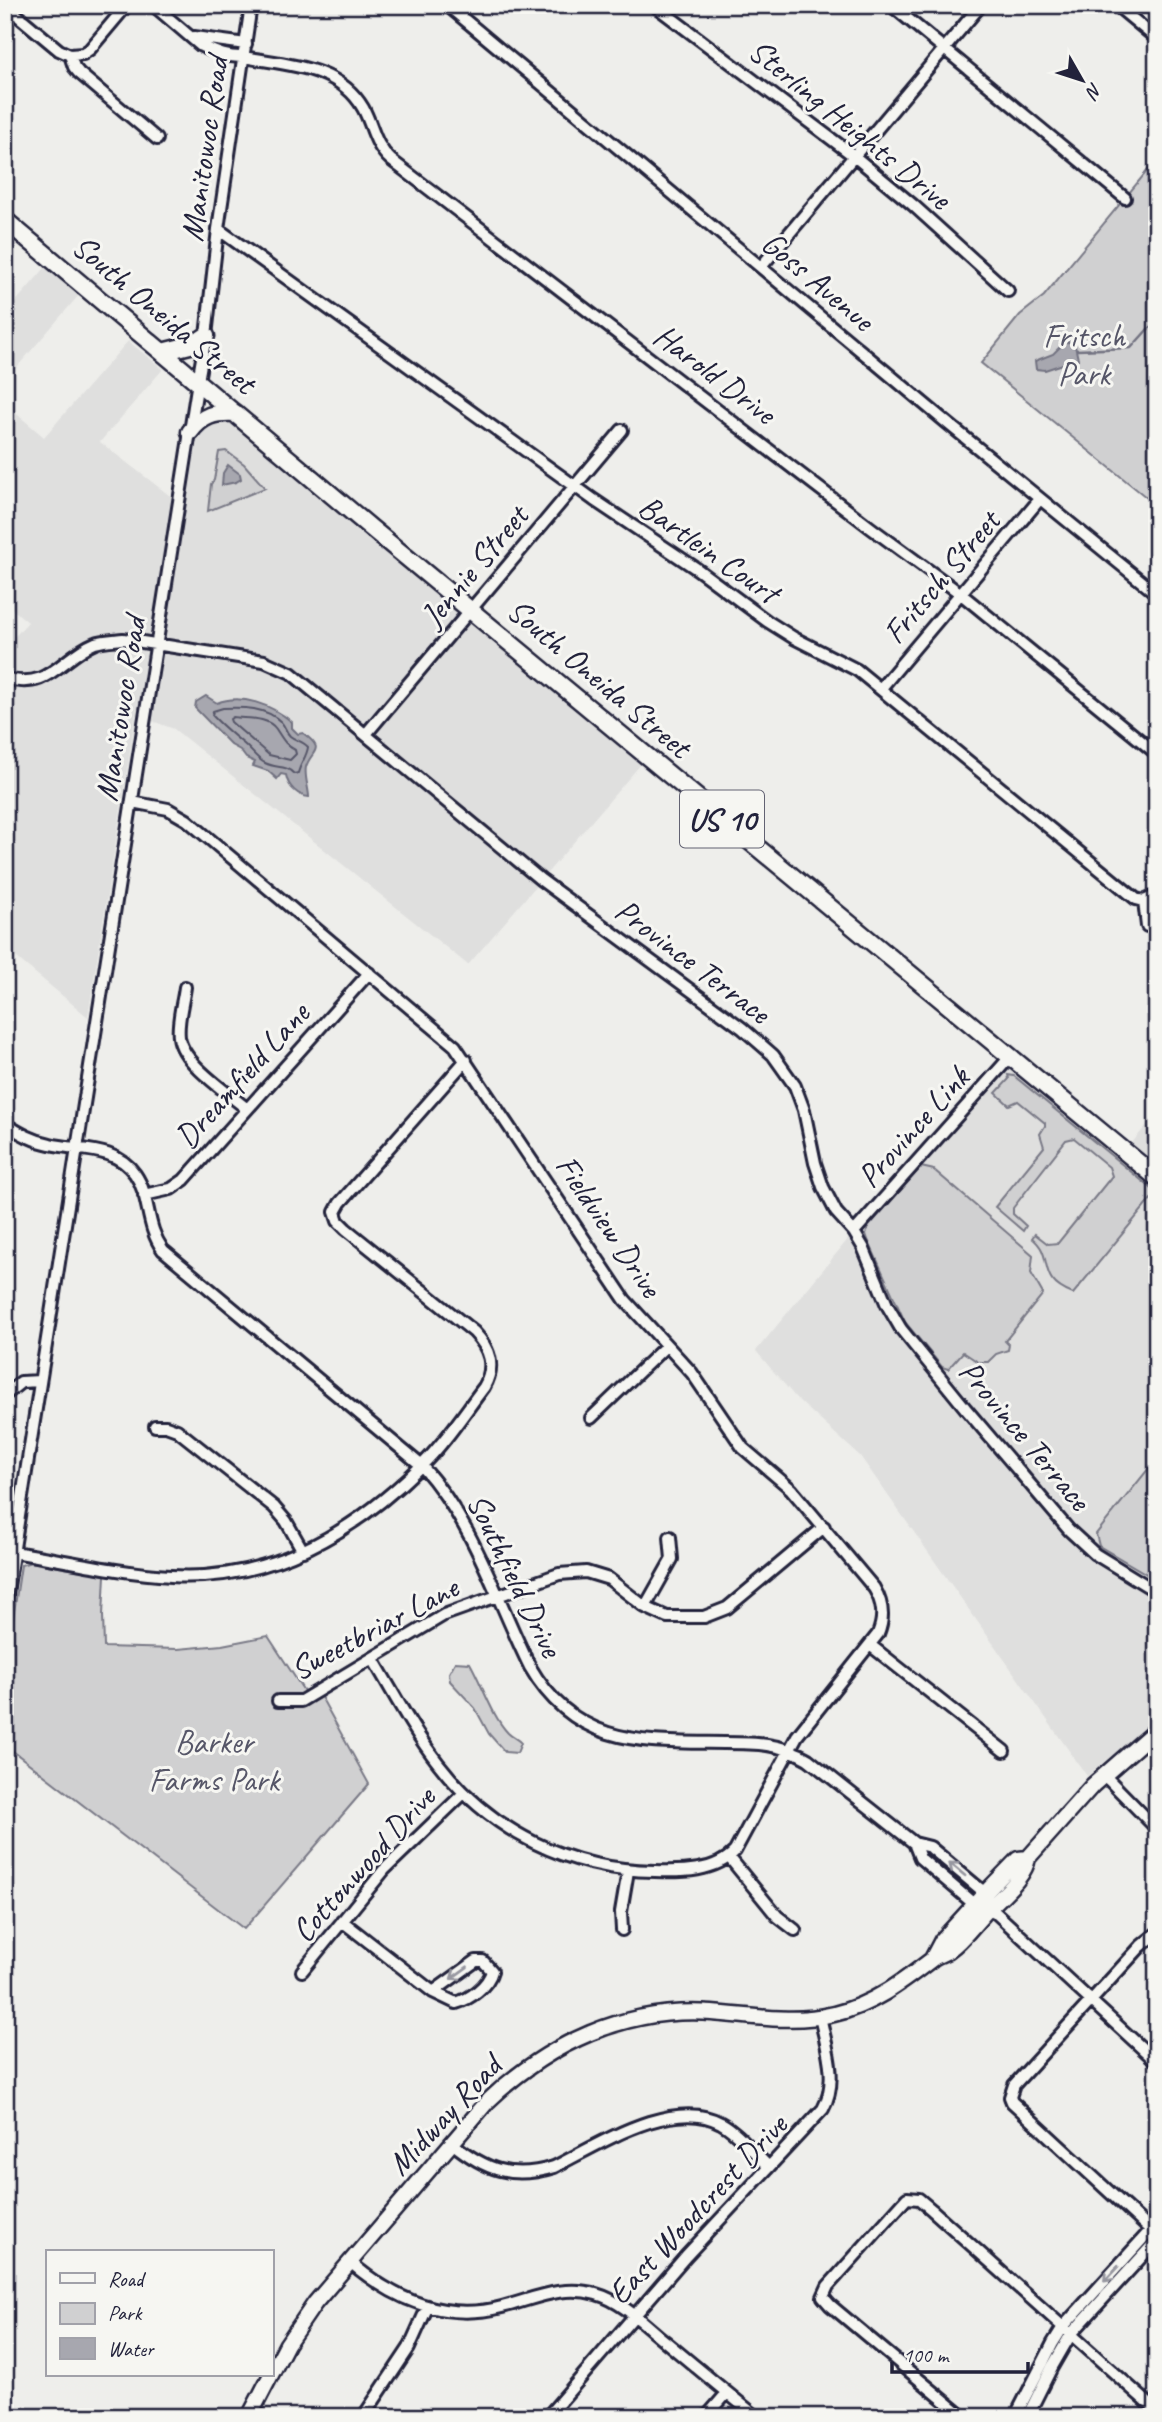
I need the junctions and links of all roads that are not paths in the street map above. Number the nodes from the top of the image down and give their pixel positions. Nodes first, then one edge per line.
1 (5, 5) edge
2 (127, 5) edge
3 (153, 5) edge
4 (251, 5) edge
5 (447, 5) edge
6 (654, 5) edge
7 (891, 5) edge
8 (981, 5) edge
9 (1116, 5) edge
10 (191, 36) junction
11 (1157, 38) edge
12 (246, 44) junction
13 (944, 49) junction
14 (70, 55) junction
15 (244, 57) junction
16 (158, 139) dead end
17 (854, 156) junction
18 (1125, 198) dead end
19 (5, 220) edge
20 (218, 229) junction
21 (761, 267) junction
22 (1008, 291) dead end
23 (206, 336) junction
24 (162, 352) junction
25 (198, 381) junction
26 (235, 412) junction
27 (622, 430) dead end
28 (190, 432) junction
29 (575, 486) junction
30 (1040, 499) junction
31 (961, 594) junction
32 (1157, 594) edge
33 (471, 610) junction
34 (156, 644) junction
35 (5, 678) edge
36 (881, 688) junction
37 (366, 734) junction
38 (1157, 754) edge
39 (132, 802) junction
40 (1157, 895) edge
41 (1144, 901) junction
42 (1147, 926) dead end
43 (369, 973) junction
44 (185, 987) dead end
45 (1010, 1057) junction
46 (466, 1060) junction
47 (247, 1109) junction
48 (5, 1124) edge
49 (77, 1149) junction
50 (1157, 1178) edge
51 (144, 1195) junction
52 (854, 1232) junction
53 (666, 1346) junction
54 (40, 1381) junction
55 (5, 1395) edge
56 (590, 1418) dead end
57 (155, 1426) dead end
58 (422, 1465) junction
59 (824, 1528) junction
60 (670, 1537) dead end
61 (303, 1551) junction
62 (13, 1552) junction
63 (1157, 1592) edge
64 (497, 1595) junction
65 (5, 1605) edge
66 (645, 1607) junction
67 (870, 1645) junction
68 (373, 1659) junction
69 (278, 1701) dead end
70 (1157, 1729) edge
71 (790, 1749) junction
72 (1004, 1751) dead end
73 (1104, 1775) junction
74 (464, 1793) junction
75 (1157, 1829) edge
76 (914, 1843) junction
77 (729, 1857) junction
78 (628, 1871) junction
79 (988, 1900) junction
80 (975, 1905) junction
81 (342, 1921) junction
82 (622, 1930) dead end
83 (795, 1930) dead end
84 (1157, 1933) edge
85 (932, 1959) junction
86 (302, 1971) dead end
87 (433, 1992) junction
88 (1091, 2002) junction
89 (820, 2016) junction
90 (1157, 2062) edge
91 (452, 2143) junction
92 (769, 2167) junction
93 (1155, 2232) edge
94 (350, 2262) junction
95 (427, 2308) junction
96 (634, 2315) junction
97 (1067, 2330) junction
98 (273, 2373) edge
99 (271, 2376) edge
100 (727, 2392) junction
101 (1157, 2411) edge
102 (249, 2417) edge
103 (363, 2417) edge
104 (547, 2417) edge
105 (706, 2417) edge
106 (757, 2417) edge
107 (964, 2417) edge
108 (1015, 2417) edge
109 (1027, 2417) edge

1 - 14 street
2 - 14 street
3 - 10 street, Harold Drive
4 - 12 street, Manitowoc Road
5 - 21 street, Goss Avenue
6 - 17 street, Sterling Heights Drive
7 - 13 street
8 - 13 street
9 - 11 street
10 - 12 street
10 - 15 street, Harold Drive
12 - 15 street, Manitowoc Road
13 - 17 street
13 - 18 street
14 - 16 street
15 - 20 street, Manitowoc Road
15 - 31 street, Harold Drive
17 - 21 street
17 - 22 street, Sterling Heights Drive
19 - 24 highway, South Oneida Street / US 10
20 - 23 street, Manitowoc Road
20 - 29 street, Bartlein Court
21 - 30 street, Goss Avenue
23 - 24 highway
23 - 25 street, Manitowoc Road
24 - 25 highway, South Oneida Street / US 10
25 - 26 highway, South Oneida Street / US 10
25 - 28 street, Manitowoc Road
26 - 28 highway
26 - 33 highway, South Oneida Street / US 10
27 - 29 street, Jennie Street
28 - 34 street, Manitowoc Road
29 - 33 street, Jennie Street
29 - 36 street, Bartlein Court
30 - 31 street, Fritsch Street
30 - 32 street, Goss Avenue
31 - 36 street, Fritsch Street
31 - 38 street, Harold Drive
33 - 37 street, Jennie Street
33 - 45 highway, South Oneida Street / US 10
34 - 35 street, Province Terrace
34 - 37 street, Province Terrace
34 - 39 street, Manitowoc Road
36 - 41 street, Bartlein Court
37 - 52 street, Province Terrace
39 - 43 street, Fieldview Drive
39 - 49 street, Manitowoc Road
40 - 41 street
41 - 42 street
43 - 46 street, Fieldview Drive
43 - 47 street, Dreamfield Lane
44 - 47 street
45 - 50 highway, South Oneida Street / US 10
45 - 52 street, Province Link
46 - 53 street, Fieldview Drive
46 - 58 street
47 - 51 street, Dreamfield Lane
48 - 49 street, Southfield Drive
49 - 51 street, Southfield Drive
49 - 54 street, Manitowoc Road
51 - 58 street, Southfield Drive
52 - 63 street, Province Terrace
53 - 56 street
53 - 59 street, Fieldview Drive
54 - 55 street
54 - 62 street, Manitowoc Road
57 - 61 street
58 - 61 street
58 - 64 street, Southfield Drive
59 - 66 street, Sweetbriar Lane
59 - 67 street, Fieldview Drive
60 - 66 street
61 - 62 street
62 - 65 street, Manitowoc Road
64 - 66 street, Sweetbriar Lane
64 - 68 street, Sweetbriar Lane
64 - 71 street, Southfield Drive
67 - 71 street, Fieldview Drive
67 - 72 street
68 - 69 street, Sweetbriar Lane
68 - 74 street
70 - 73 main road, Midway Road
71 - 76 street, Southfield Drive
71 - 77 street, Fieldview Drive
73 - 75 street
73 - 79 main road, Midway Road
74 - 78 street
74 - 81 street, Cottonwood Drive
79 -> 76 street, Southfield Drive
76 - 80 street, Southfield Drive
77 - 78 street
77 - 83 street
78 - 82 street
79 - 80 main road, Midway Road
79 - 85 main road, Midway Road
79 - 88 street, Southfield Drive
80 - 85 main road, Midway Road
81 - 86 street, Cottonwood Drive
81 - 87 street
84 - 88 street
85 - 89 main road, Midway Road
87 -> 87 street
88 - 90 street, Southfield Drive
88 - 93 street
89 - 91 main road, Midway Road
89 - 92 street, East Woodcrest Drive
91 - 92 street
91 - 94 main road, Midway Road
92 - 96 street, East Woodcrest Drive
93 - 97 street
94 - 95 street
94 - 98 main road, Midway Road
95 - 96 street
95 - 103 street
96 - 100 street
96 - 104 street, East Woodcrest Drive
97 - 101 street
97 - 107 street
97 - 108 street
97 - 109 street
99 - 102 main road, Midway Road
100 - 105 street
100 - 106 street

